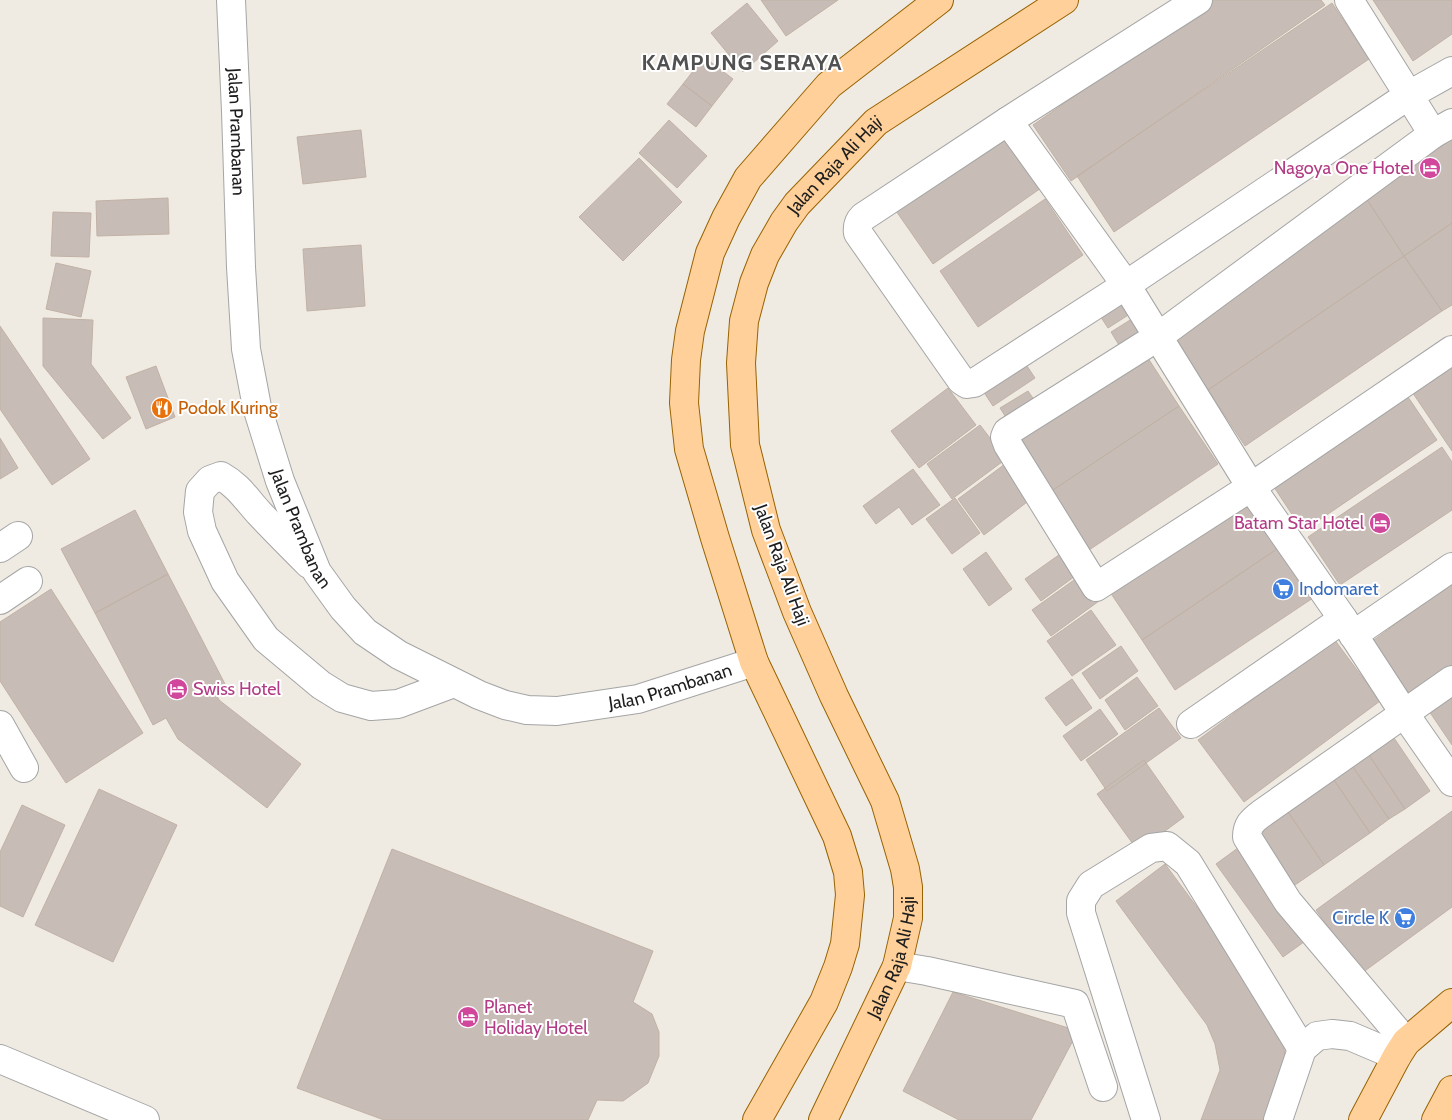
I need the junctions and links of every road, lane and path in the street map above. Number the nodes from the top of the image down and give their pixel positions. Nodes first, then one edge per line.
1 (231, 0) edge
2 (939, 0) edge
3 (1064, 0) edge
4 (1198, 0) edge
5 (1349, 0) edge
6 (1452, 71) edge
7 (1409, 95) junction
8 (1008, 121) junction
9 (1442, 129) edge
10 (1126, 286) junction
11 (1159, 336) junction
12 (1452, 350) edge
13 (1251, 487) junction
14 (1452, 566) edge
15 (317, 572) junction
16 (28, 581) dead end
17 (0, 600) edge
18 (1348, 627) junction
19 (754, 662) junction
20 (1452, 680) edge
21 (454, 683) junction
22 (1404, 713) junction
23 (1191, 724) dead end
24 (0, 725) edge
25 (24, 768) dead end
26 (1452, 782) edge
27 (897, 966) junction
28 (1452, 1003) edge
29 (1302, 1049) junction
30 (1402, 1049) junction
31 (0, 1059) edge
32 (1103, 1087) dead end
33 (1452, 1090) edge
34 (145, 1120) edge
35 (757, 1120) edge
36 (823, 1120) edge
37 (1146, 1120) edge
38 (1278, 1120) edge
39 (1363, 1120) edge
40 (1436, 1120) edge

1 - 15 street, Jalan Prambanan
2 - 19 main road
3 - 27 main road, Jalan Raja Ali Haji
4 - 8 street
5 - 7 street
6 - 7 street
7 - 9 street
7 - 10 street
8 - 10 street
8 - 10 street
9 - 11 street
10 - 11 street
11 - 13 street
11 - 13 street
12 - 13 street
13 - 18 street
14 - 18 street
15 - 21 street, Jalan Prambanan
15 - 21 street
16 - 17 street
18 - 22 street
18 - 23 street
19 - 21 street, Jalan Prambanan
19 - 35 main road
20 - 22 street
22 - 26 street
22 - 30 street
24 - 25 street
27 - 32 street
27 - 36 main road, Jalan Raja Ali Haji
28 - 30 main road
29 - 30 street
29 - 37 street
29 - 38 street
30 - 39 main road
31 - 34 street
33 - 40 main road

